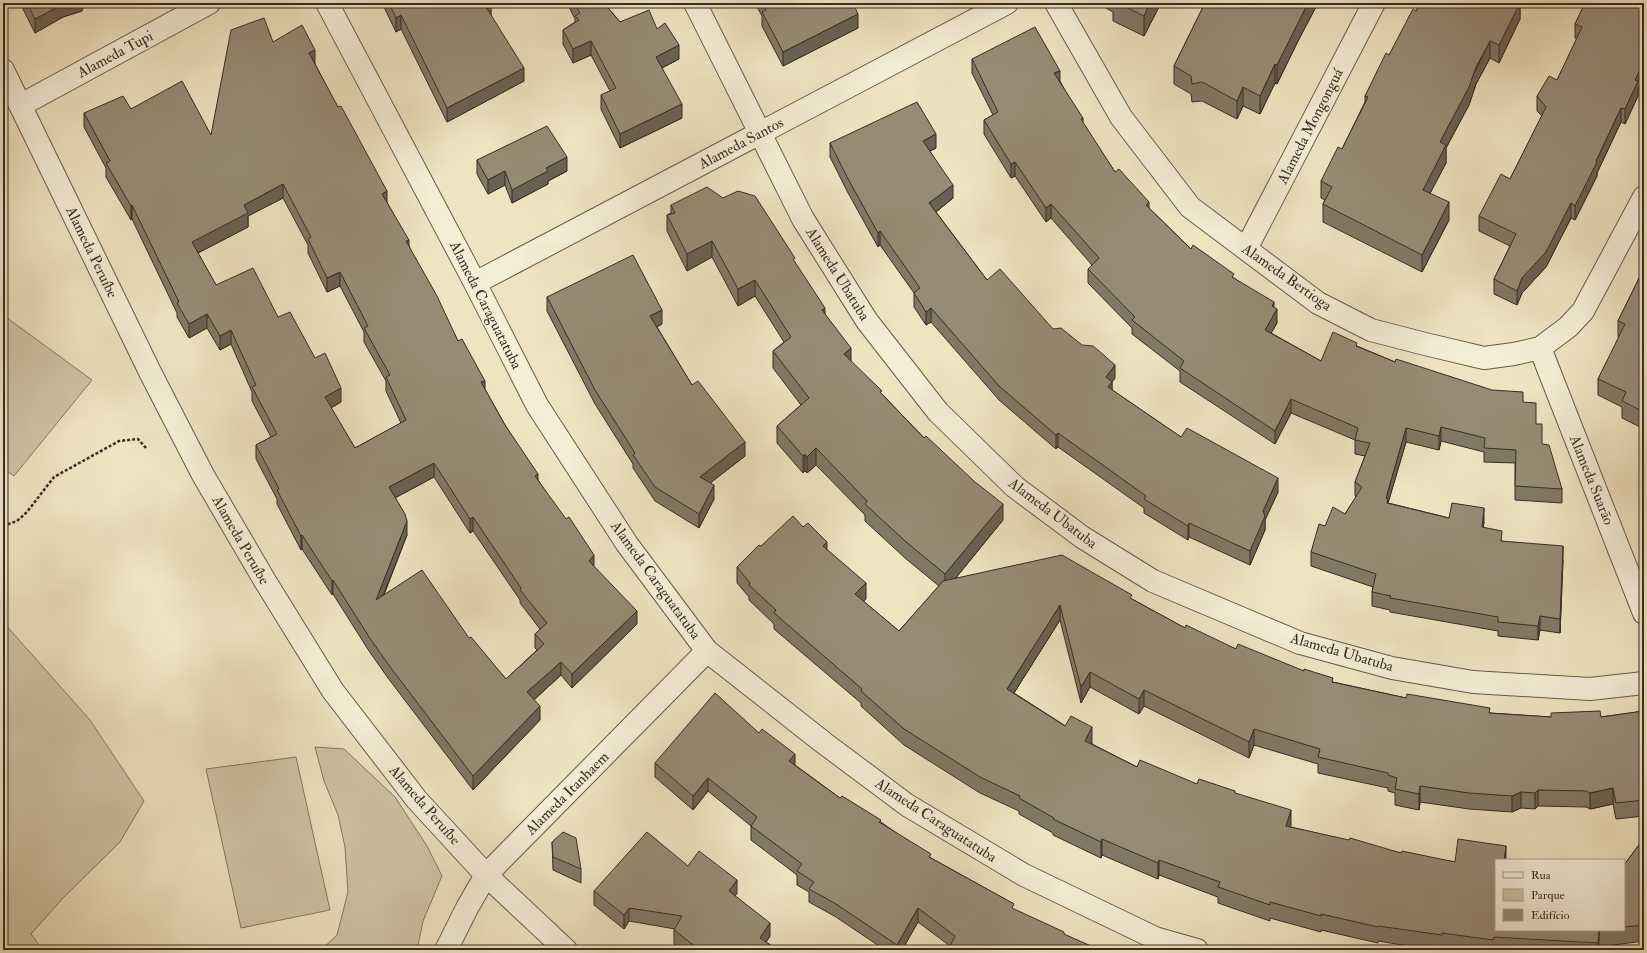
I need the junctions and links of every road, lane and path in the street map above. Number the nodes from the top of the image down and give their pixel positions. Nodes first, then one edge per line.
1 (209, 3) edge
2 (327, 3) edge
3 (695, 3) edge
4 (1007, 3) edge
5 (1056, 3) edge
6 (1374, 3) edge
7 (3, 70) edge
8 (21, 105) junction
9 (760, 133) junction
10 (1644, 197) edge
11 (1246, 249) junction
12 (475, 283) junction
13 (1540, 348) junction
14 (146, 448) dead end
15 (3, 526) edge
16 (1644, 613) edge
17 (707, 651) junction
18 (1644, 683) edge
19 (486, 875) junction
20 (446, 950) edge
21 (566, 950) edge
22 (1197, 950) edge

1 - 8 street, Alameda Tupi
2 - 12 street, Alameda Caraguatatuba
3 - 9 street, Alameda Ubatuba
4 - 9 street, Alameda Santos
5 - 11 street, Alameda Bertioga
6 - 11 street, Alameda Mongonguá
7 - 8 street, Alameda Peruíbe
8 - 19 street, Alameda Peruíbe
9 - 12 street, Alameda Santos
9 - 18 street, Alameda Ubatuba
10 - 13 street, Alameda Bertioga
11 - 13 street, Alameda Bertioga
12 - 17 street, Alameda Caraguatatuba
13 - 16 street, Alameda Suarão
14 - 15 path
17 - 19 street, Alameda Itanhaem
17 - 22 street, Alameda Caraguatatuba
19 - 20 street, Alameda Itanhaem
19 - 21 street, Alameda Peruíbe

